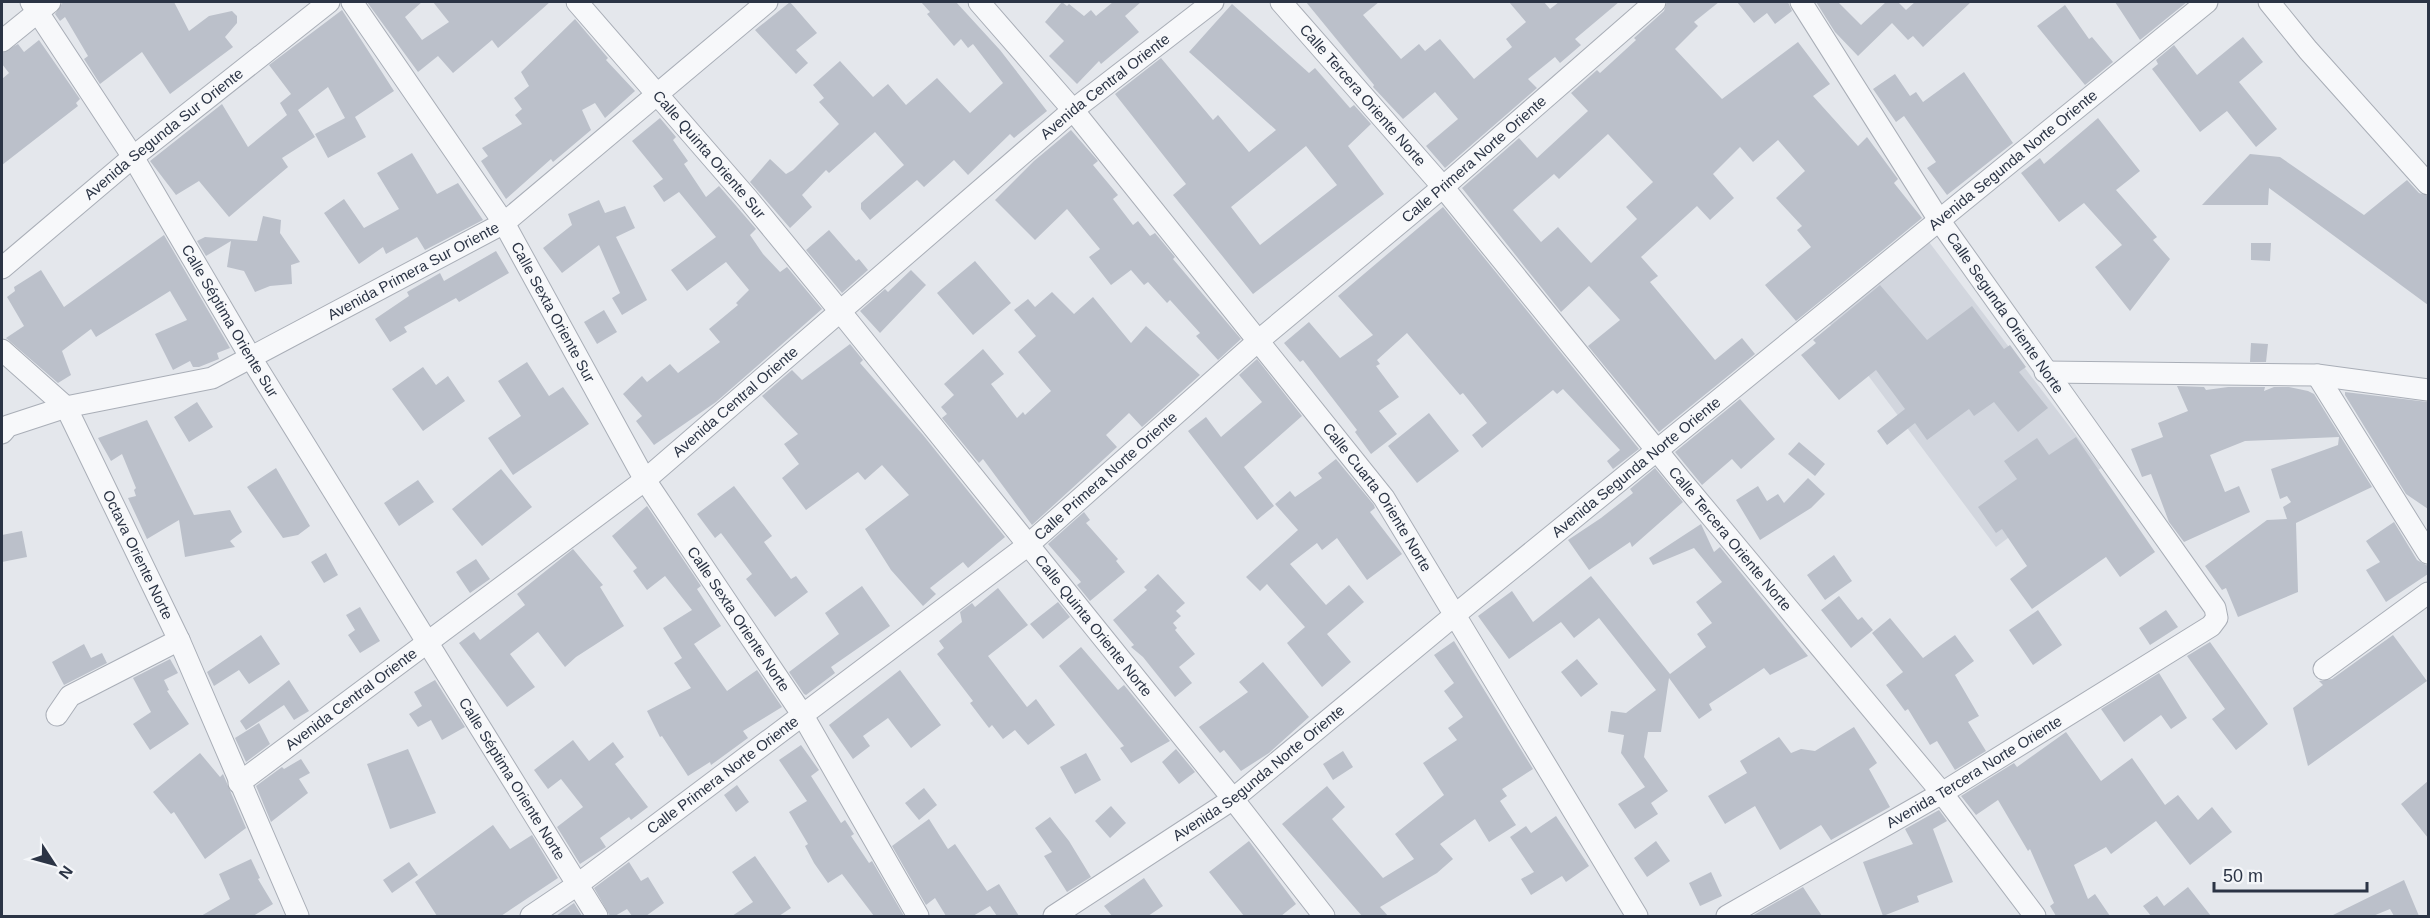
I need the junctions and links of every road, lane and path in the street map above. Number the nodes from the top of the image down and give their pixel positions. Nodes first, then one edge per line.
1 (329, 2) edge
2 (352, 2) edge
3 (577, 2) edge
4 (767, 2) edge
5 (980, 2) edge
6 (1213, 2) edge
7 (1281, 2) edge
8 (1654, 2) edge
9 (1801, 2) edge
10 (2207, 2) edge
11 (2269, 2) edge
12 (40, 5) edge
13 (2, 41) edge
14 (656, 95) junction
15 (1073, 110) junction
16 (133, 157) junction
17 (2428, 184) edge
18 (1443, 187) junction
19 (1939, 220) junction
20 (504, 223) junction
21 (2, 268) edge
22 (839, 310) junction
23 (1258, 341) junction
24 (2, 350) edge
25 (251, 358) junction
26 (2045, 372) junction
27 (2317, 375) junction
28 (2428, 390) edge
29 (66, 407) junction
30 (2, 433) edge
31 (1657, 450) junction
32 (645, 480) junction
33 (1028, 545) junction
34 (2428, 553) edge
35 (2428, 593) edge
36 (1456, 614) junction
37 (2217, 618) joint
38 (179, 640) junction
39 (427, 641) junction
40 (2324, 669) dead end
41 (801, 714) junction
42 (57, 715) dead end
43 (239, 783) junction
44 (1942, 794) junction
45 (1233, 799) junction
46 (578, 885) junction
47 (298, 916) edge
48 (531, 916) edge
49 (597, 916) edge
50 (918, 916) edge
51 (1054, 916) edge
52 (1324, 916) edge
53 (1637, 916) edge
54 (1727, 916) edge
55 (2035, 916) edge

1 - 16 street, Avenida Segunda Sur Oriente
2 - 20 street, Calle Sexta Oriente Sur
3 - 14 street, Calle Quinta Oriente Sur
4 - 14 street, Avenida Primera Sur Oriente
5 - 15 street, Calle Cuarta Oriente Norte
6 - 15 street, Avenida Central Oriente
7 - 18 street, Calle Tercera Oriente Norte
8 - 18 street, Calle Primera Norte Oriente
9 - 19 street, Calle Segunda Oriente Norte
10 - 19 street, Avenida Segunda Norte Oriente
11 - 17 street
12 - 13 street
12 - 16 street, Calle Séptima Oriente Sur
14 - 20 street, Avenida Primera Sur Oriente
14 - 22 street, Calle Quinta Oriente Sur
15 - 22 street, Avenida Central Oriente
15 - 23 street, Calle Cuarta Oriente Norte
16 - 21 street, Avenida Segunda Sur Oriente
16 - 25 street, Calle Séptima Oriente Sur
18 - 23 street, Calle Primera Norte Oriente
18 - 31 street, Calle Tercera Oriente Norte
19 - 26 street, Calle Segunda Oriente Norte
19 - 31 street, Avenida Segunda Norte Oriente
20 - 25 street, Avenida Primera Sur Oriente
20 - 32 street, Calle Sexta Oriente Sur
22 - 32 street, Avenida Central Oriente
22 - 33 street, Calle Quinta Oriente Norte
23 - 33 street, Calle Primera Norte Oriente
23 - 36 street, Calle Cuarta Oriente Norte
24 - 29 street, Octava Oriente Norte
25 - 29 street, Avenida Primera Sur Oriente
25 - 39 street, Calle Séptima Oriente Sur
26 - 27 street
26 - 37 street, Calle Segunda Oriente Norte
27 - 28 street
27 - 34 street
29 - 30 street, Avenida Primera Sur Oriente
29 - 38 street, Octava Oriente Norte
31 - 36 street, Avenida Segunda Norte Oriente
31 - 44 street, Calle Tercera Oriente Norte
32 - 39 street, Avenida Central Oriente
32 - 41 street, Calle Sexta Oriente Norte
33 - 41 street, Calle Primera Norte Oriente
33 - 45 street, Calle Quinta Oriente Norte
35 - 40 street
36 - 45 street, Avenida Segunda Norte Oriente
36 - 53 street, Calle Cuarta Oriente Norte
37 - 44 street, Avenida Tercera Norte Oriente
38 - 42 street
38 - 43 street, Octava Oriente Norte
39 - 43 street, Avenida Central Oriente
39 - 46 street, Calle Séptima Oriente Norte
41 - 46 street, Calle Primera Norte Oriente
41 - 50 street, Calle Sexta Oriente Norte
43 - 47 street, Octava Oriente Norte
44 - 54 street, Avenida Tercera Norte Oriente
44 - 55 street, Calle Tercera Oriente Norte
45 - 51 street, Avenida Segunda Norte Oriente
45 - 52 street, Calle Quinta Oriente Norte
46 - 48 street, Calle Primera Norte Oriente
46 - 49 street, Calle Séptima Oriente Norte

